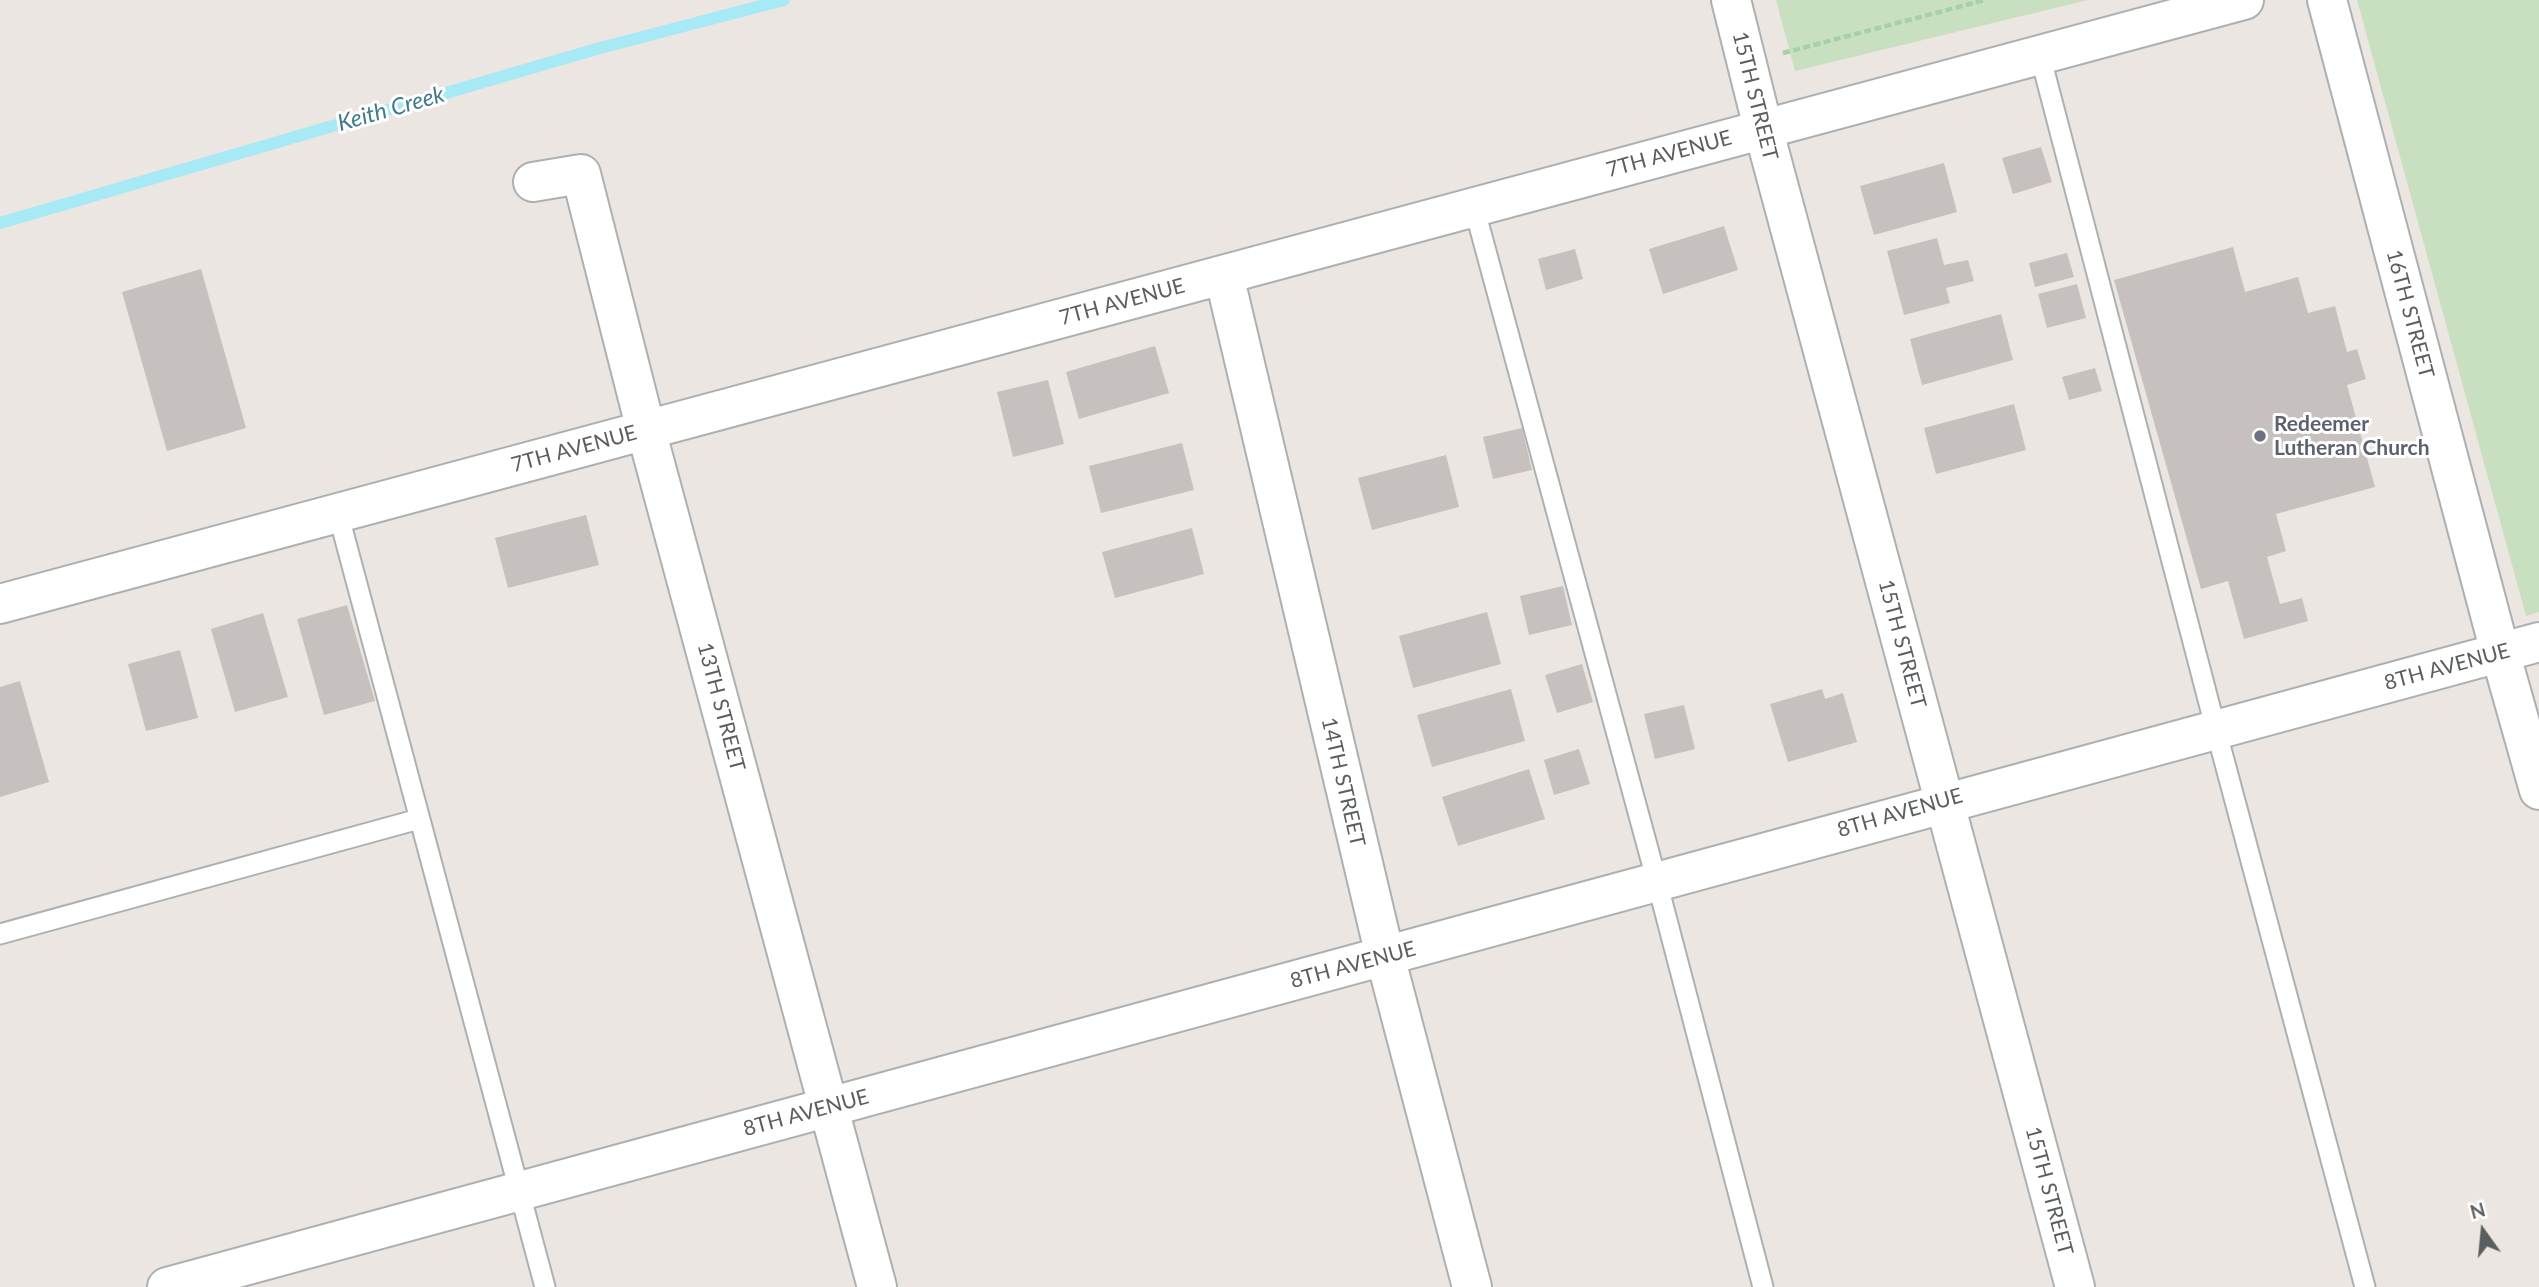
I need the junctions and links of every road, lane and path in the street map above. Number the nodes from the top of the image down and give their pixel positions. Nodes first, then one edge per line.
1 (1731, 0) edge
2 (1985, 0) edge
3 (2244, 0) edge
4 (2327, 0) edge
5 (1790, 51) dead end
6 (2040, 55) junction
7 (1763, 128) junction
8 (533, 182) dead end
9 (1474, 207) junction
10 (1224, 275) junction
11 (646, 430) junction
12 (338, 513) junction
13 (0, 604) edge
14 (2539, 642) edge
15 (2500, 652) junction
16 (2216, 730) junction
17 (2539, 790) edge
18 (1943, 801) junction
19 (419, 820) junction
20 (1657, 882) junction
21 (0, 934) edge
22 (1385, 956) junction
23 (829, 1107) junction
24 (519, 1192) junction
25 (167, 1287) edge
26 (545, 1287) edge
27 (877, 1287) edge
28 (1472, 1287) edge
29 (1763, 1287) edge
30 (2075, 1287) edge
31 (2365, 1287) edge

1 - 7 street, 15TH STREET
2 - 5 path
3 - 6 street, 7TH AVENUE
4 - 15 street, 16TH STREET
6 - 7 street, 7TH AVENUE
6 - 16 lane
7 - 9 street, 7TH AVENUE
7 - 18 street, 15TH STREET
8 - 11 street, 13TH STREET
9 - 10 street, 7TH AVENUE
9 - 20 lane
10 - 11 street, 7TH AVENUE
10 - 22 street, 14TH STREET
11 - 12 street, 7TH AVENUE
11 - 23 street, 13TH STREET
12 - 13 street, 7TH AVENUE
12 - 19 lane
14 - 15 street, 8TH AVENUE
15 - 16 street, 8TH AVENUE
15 - 17 street, 16TH STREET
16 - 18 street, 8TH AVENUE
16 - 31 lane
18 - 20 street, 8TH AVENUE
18 - 30 street, 15TH STREET
19 - 21 lane
19 - 24 lane
20 - 22 street, 8TH AVENUE
20 - 29 lane
22 - 23 street, 8TH AVENUE
22 - 28 street, 14TH STREET
23 - 24 street, 8TH AVENUE
23 - 27 street, 13TH STREET
24 - 25 street, 8TH AVENUE
24 - 26 lane

